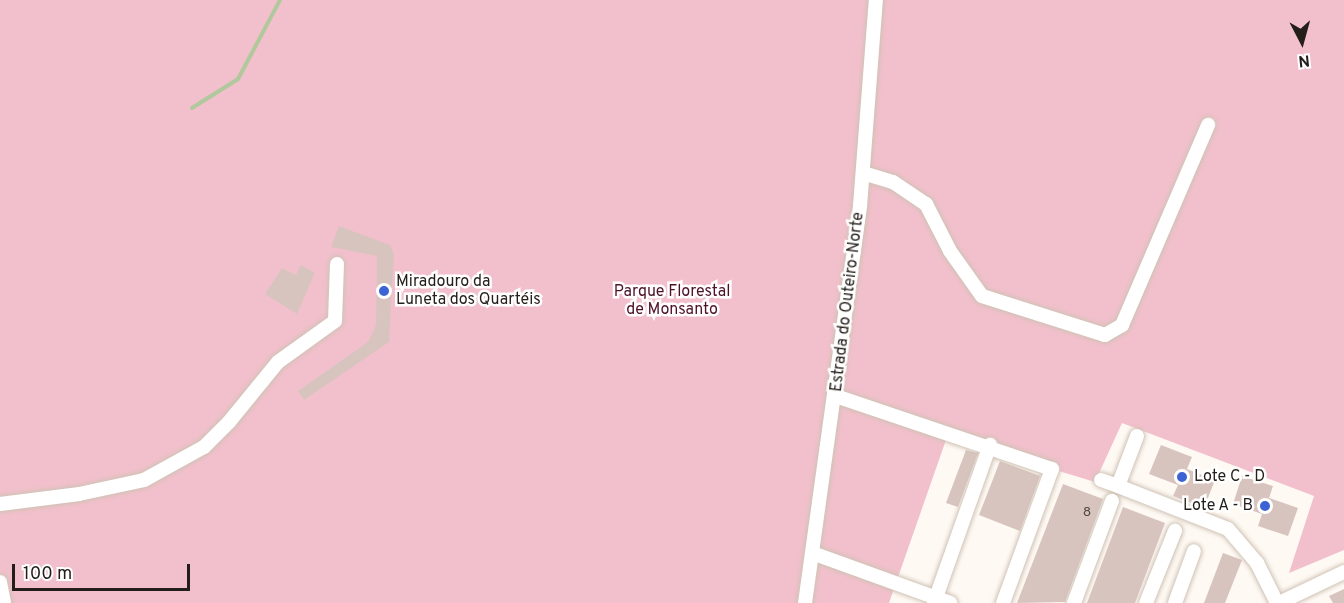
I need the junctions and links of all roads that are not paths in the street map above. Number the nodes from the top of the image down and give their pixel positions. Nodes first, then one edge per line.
1 (876, 0) edge
2 (1208, 125) dead end
3 (863, 173) junction
4 (337, 264) dead end
5 (836, 396) junction
6 (1137, 435) dead end
7 (990, 446) junction
8 (1101, 480) dead end
9 (1118, 486) junction
10 (1112, 501) dead end
11 (0, 504) edge
12 (1175, 531) dead end
13 (1194, 551) dead end
14 (815, 554) junction
15 (1344, 572) edge
16 (0, 582) edge
17 (935, 600) edge
18 (4, 603) edge
19 (805, 603) edge
20 (950, 603) edge
21 (1003, 603) edge
22 (1074, 603) edge
23 (1146, 603) edge
24 (1175, 603) edge
25 (1278, 603) edge

1 - 3 street, Estrada do Outeiro-Norte
2 - 3 street
3 - 5 street, Estrada do Outeiro-Norte
4 - 11 street
5 - 7 street
5 - 14 street, Estrada do Outeiro-Norte
6 - 9 street
7 - 17 street
7 - 21 street
8 - 9 street
9 - 25 street
10 - 22 street
12 - 23 street
13 - 24 street
14 - 17 street
14 - 19 street, Estrada do Outeiro-Norte
15 - 25 street
16 - 18 street
17 - 20 street

